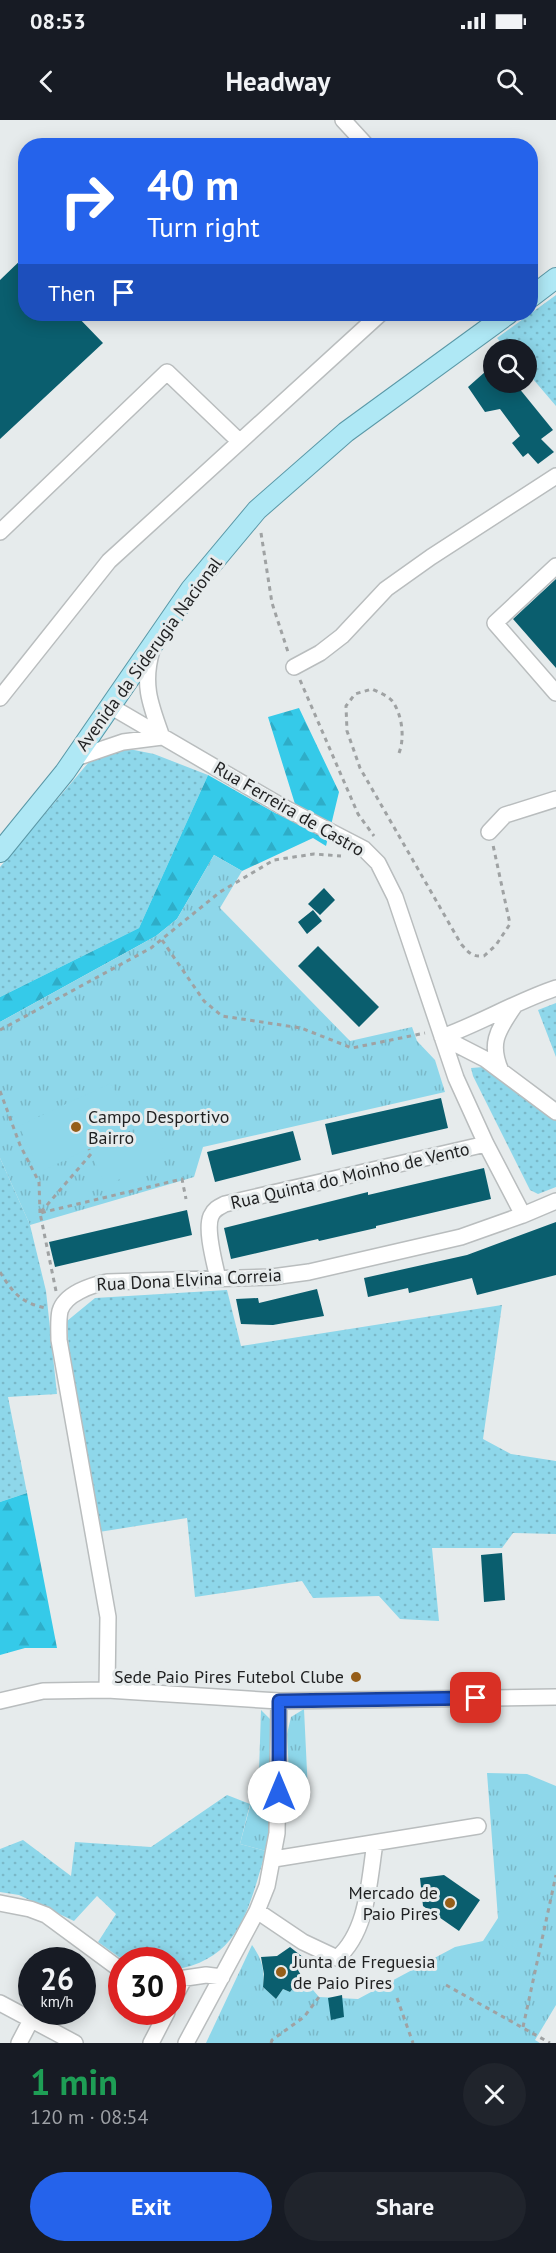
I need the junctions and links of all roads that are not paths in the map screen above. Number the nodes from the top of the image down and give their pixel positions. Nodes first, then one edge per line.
1 (343, 120) edge
2 (360, 138) edge
3 (556, 278) edge
4 (538, 292) edge
5 (372, 321) edge
6 (498, 321) edge
7 (239, 441) junction
8 (556, 476) edge
9 (0, 532) edge
10 (556, 566) edge
11 (155, 642) junction
12 (294, 667) road end
13 (556, 693) edge
14 (0, 698) edge
15 (110, 706) junction
16 (162, 737) junction
17 (74, 759) junction
18 (556, 799) edge
19 (489, 832) road end
20 (0, 852) edge
21 (556, 988) edge
22 (515, 1004) junction
23 (442, 1038) junction
24 (479, 1056) junction
25 (501, 1071) junction
26 (456, 1078) junction
27 (556, 1112) edge
28 (486, 1144) junction
29 (556, 1201) edge
30 (523, 1215) junction
31 (218, 1279) junction
32 (107, 1690) junction
33 (556, 1697) edge
34 (0, 1701) edge
35 (279, 1701) junction
36 (478, 1826) dead end
37 (375, 1843) junction
38 (274, 1859) junction
39 (0, 1903) edge
40 (257, 1911) junction
41 (108, 1961) edge
42 (222, 1977) junction
43 (186, 1978) edge
44 (0, 2003) edge
45 (18, 2013) edge
46 (29, 2025) edge
47 (41, 2025) edge
48 (160, 2025) edge
49 (20, 2043) edge
50 (75, 2043) edge
51 (151, 2043) edge
52 (186, 2043) edge

1 - 2 street
3 - 4 main road
5 - 7 street
6 - 11 main road, Avenida da Siderugia Nacional
7 - 9 street
7 - 14 street
8 - 12 street
10 - 13 street
11 - 15 main road, Avenida da Siderugia Nacional
11 - 16 street
15 - 16 street, Rua Ferreira de Castro
15 - 17 main road, Avenida da Siderugia Nacional
16 - 17 street
16 - 23 street, Rua Ferreira de Castro
17 - 20 main road, Avenida da Siderugia Nacional
18 - 19 street
21 - 22 street
22 - 23 street
22 - 25 street
23 - 24 street
23 - 26 street, Rua Ferreira de Castro
24 - 25 street
24 - 26 street
25 - 27 street
26 - 28 street, Rua Ferreira de Castro
28 - 30 street, Rua Ferreira de Castro
28 - 31 street, Rua Quinta do Moinho de Vento
29 - 30 street, Rua Dona Elvina Correia
30 - 31 street, Rua Dona Elvina Correia
31 - 32 street, Rua Dona Elvina Correia
32 - 34 street
32 - 35 street
33 - 35 street
35 - 38 street
36 - 37 street
37 - 38 street
37 - 40 street
38 - 40 street
39 - 41 street
40 - 42 street
42 - 43 street
42 - 52 street
44 - 45 street
46 - 49 street
47 - 50 street
48 - 51 street

